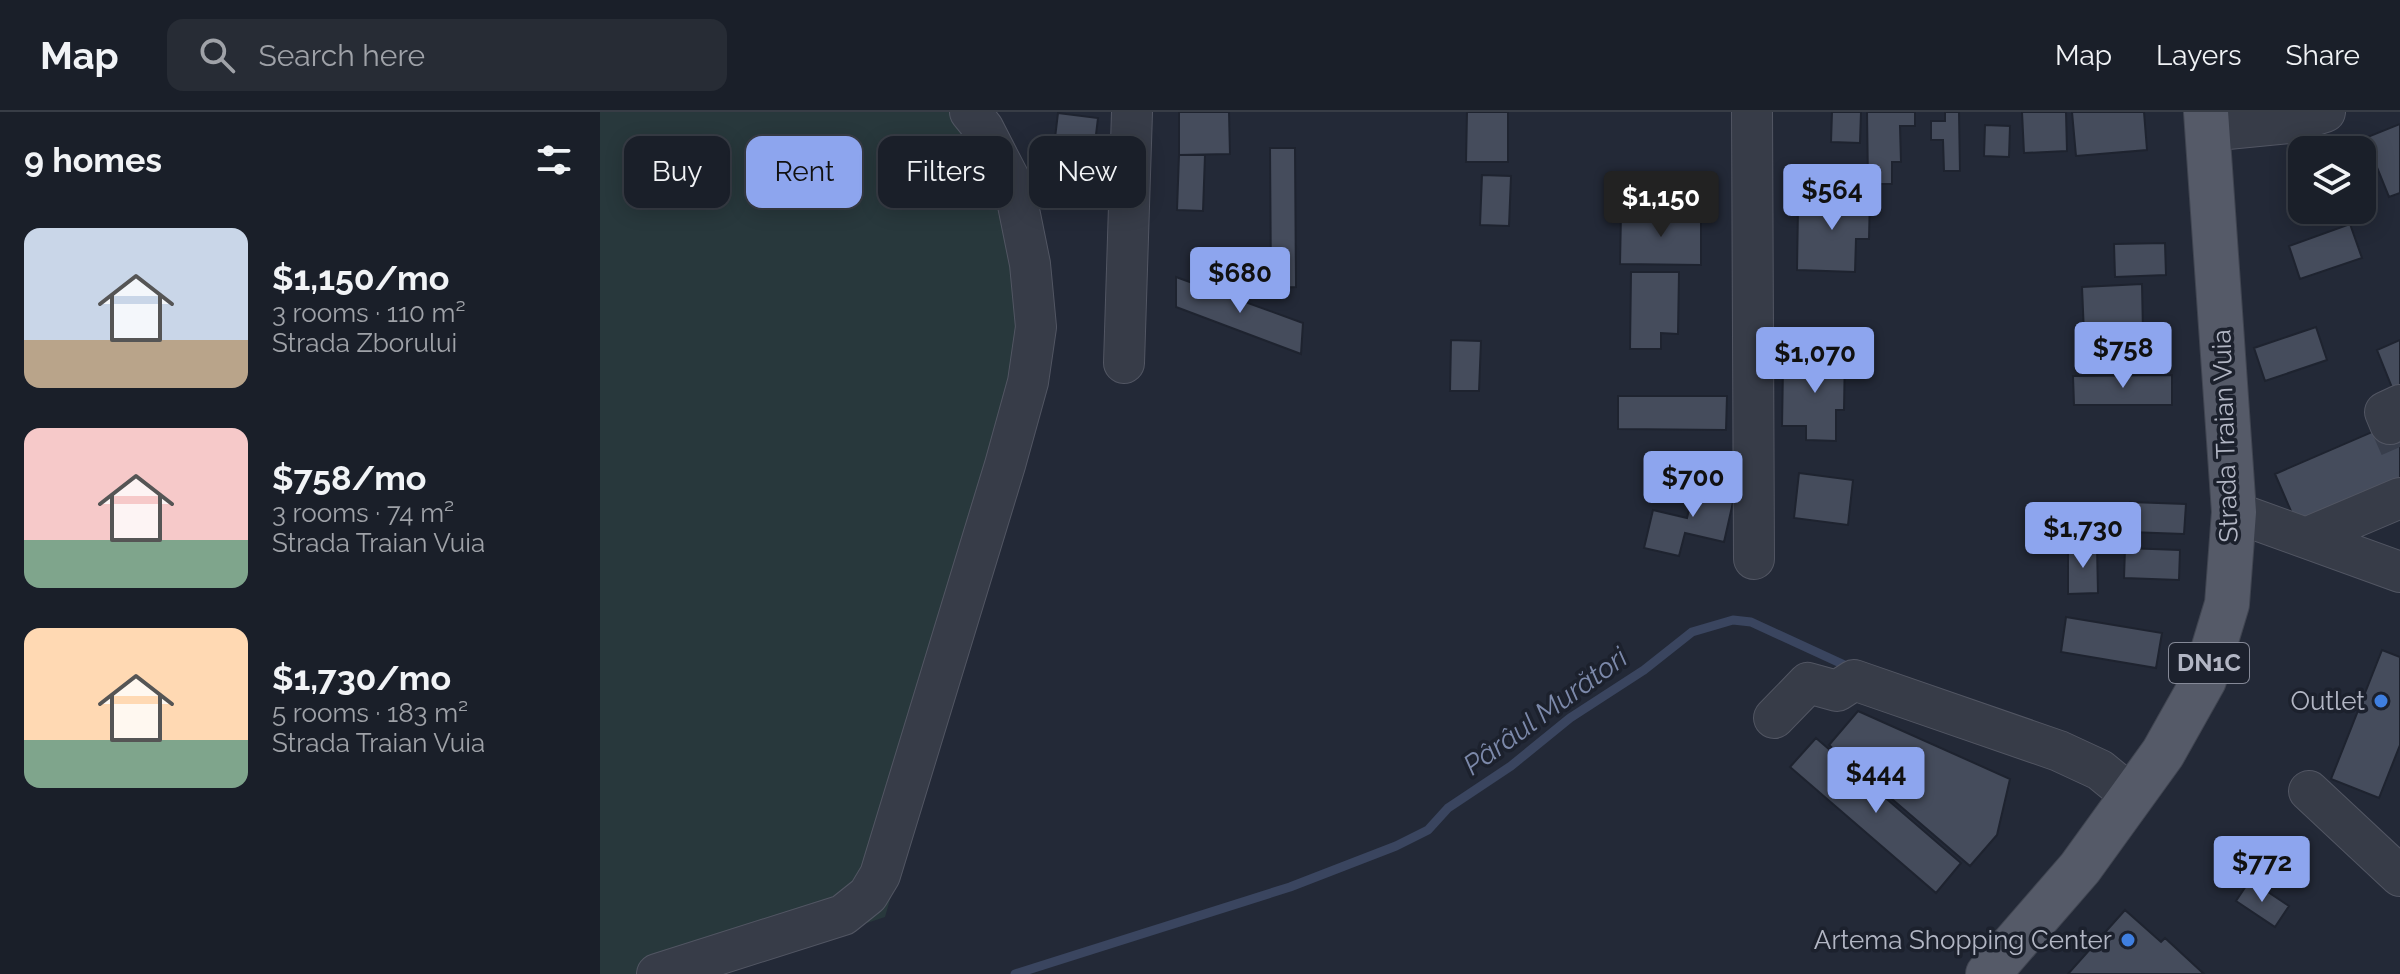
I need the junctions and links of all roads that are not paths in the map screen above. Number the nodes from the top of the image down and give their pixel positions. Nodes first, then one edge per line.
1 (970, 112) edge
2 (1132, 112) edge
3 (1752, 112) edge
4 (2325, 112) edge
5 (2206, 121) edge
6 (1124, 363) dead end
7 (2400, 498) edge
8 (2234, 512) junction
9 (2308, 537) junction
10 (1754, 559) dead end
11 (2400, 572) edge
12 (1774, 718) dead end
13 (2309, 791) dead end
14 (2133, 797) junction
15 (2400, 876) edge
16 (657, 974) edge
17 (1988, 974) edge

1 - 16 street
2 - 6 street
3 - 10 street
4 - 5 street
5 - 8 main road, Strada Traian Vuia / DN1C
7 - 9 street
8 - 9 street
8 - 14 main road, Strada Traian Vuia / DN1C
9 - 11 street
12 - 14 street
13 - 15 street
14 - 17 main road, Strada Traian Vuia / DN1C

